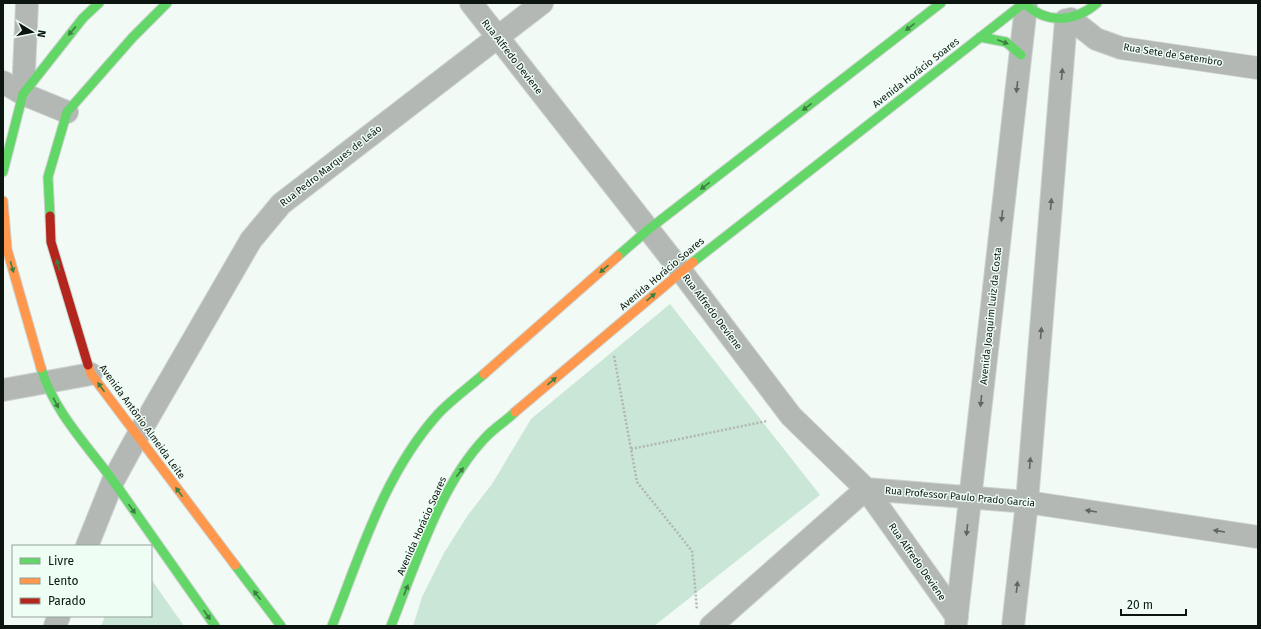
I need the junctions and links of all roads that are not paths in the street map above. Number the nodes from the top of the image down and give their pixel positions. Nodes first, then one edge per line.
1 (27, 3) edge
2 (99, 3) edge
3 (167, 3) edge
4 (471, 3) edge
5 (542, 3) edge
6 (941, 3) edge
7 (1097, 3) edge
8 (1025, 4) edge
9 (1069, 19) junction
10 (980, 37) junction
11 (496, 38) junction
12 (1021, 55) junction
13 (1258, 68) edge
14 (3, 82) edge
15 (23, 94) junction
16 (67, 112) junction
17 (3, 172) edge
18 (3, 201) edge
19 (649, 229) junction
20 (681, 271) junction
21 (91, 374) junction
22 (46, 384) junction
23 (3, 390) edge
24 (137, 436) junction
25 (113, 481) junction
26 (866, 489) junction
27 (970, 497) junction
28 (1027, 502) junction
29 (1258, 537) edge
30 (87, 545) edge
31 (704, 618) edge
32 (956, 622) edge
33 (215, 626) edge
34 (281, 626) edge
35 (332, 626) edge
36 (392, 626) edge
37 (1013, 626) edge

1 - 15 street
2 -> 15 street
3 - 16 street, Avenida Antônio Almeida Leite
4 - 11 street, Rua Alfredo Deviene
5 - 11 street, Rua Pedro Marques de Leão
6 -> 19 street
7 - 9 street
8 - 9 street
8 - 10 street, Avenida Horácio Soares
8 - 12 street, Avenida Joaquim Luiz da Costa
9 - 13 street, Rua Sete de Setembro
28 -> 9 street
10 -> 12 street
10 - 20 street, Avenida Horácio Soares
11 - 19 street, Rua Alfredo Deviene
11 - 24 street, Rua Pedro Marques de Leão
12 -> 27 street, Avenida Joaquim Luiz da Costa
14 - 15 street
15 - 16 street
15 - 17 street
21 -> 16 street, Avenida Antônio Almeida Leite
18 -> 22 street
19 - 20 street, Rua Alfredo Deviene
19 -> 35 street
20 - 26 street, Rua Alfredo Deviene
36 -> 20 street, Avenida Horácio Soares
21 - 22 street
24 -> 21 street, Avenida Antônio Almeida Leite
22 - 23 street
22 -> 25 street
24 - 25 street, Rua Pedro Marques de Leão
34 -> 24 street, Avenida Antônio Almeida Leite
25 - 30 street, Rua Pedro Marques de Leão
25 -> 33 street
26 - 27 street, Rua Professor Paulo Prado Garcia
26 - 31 street
26 - 32 street, Rua Alfredo Deviene
27 - 28 street, Rua Professor Paulo Prado Garcia
27 -> 32 street, Avenida Joaquim Luiz da Costa
29 -> 28 street, Rua Professor Paulo Prado Garcia
37 -> 28 street

